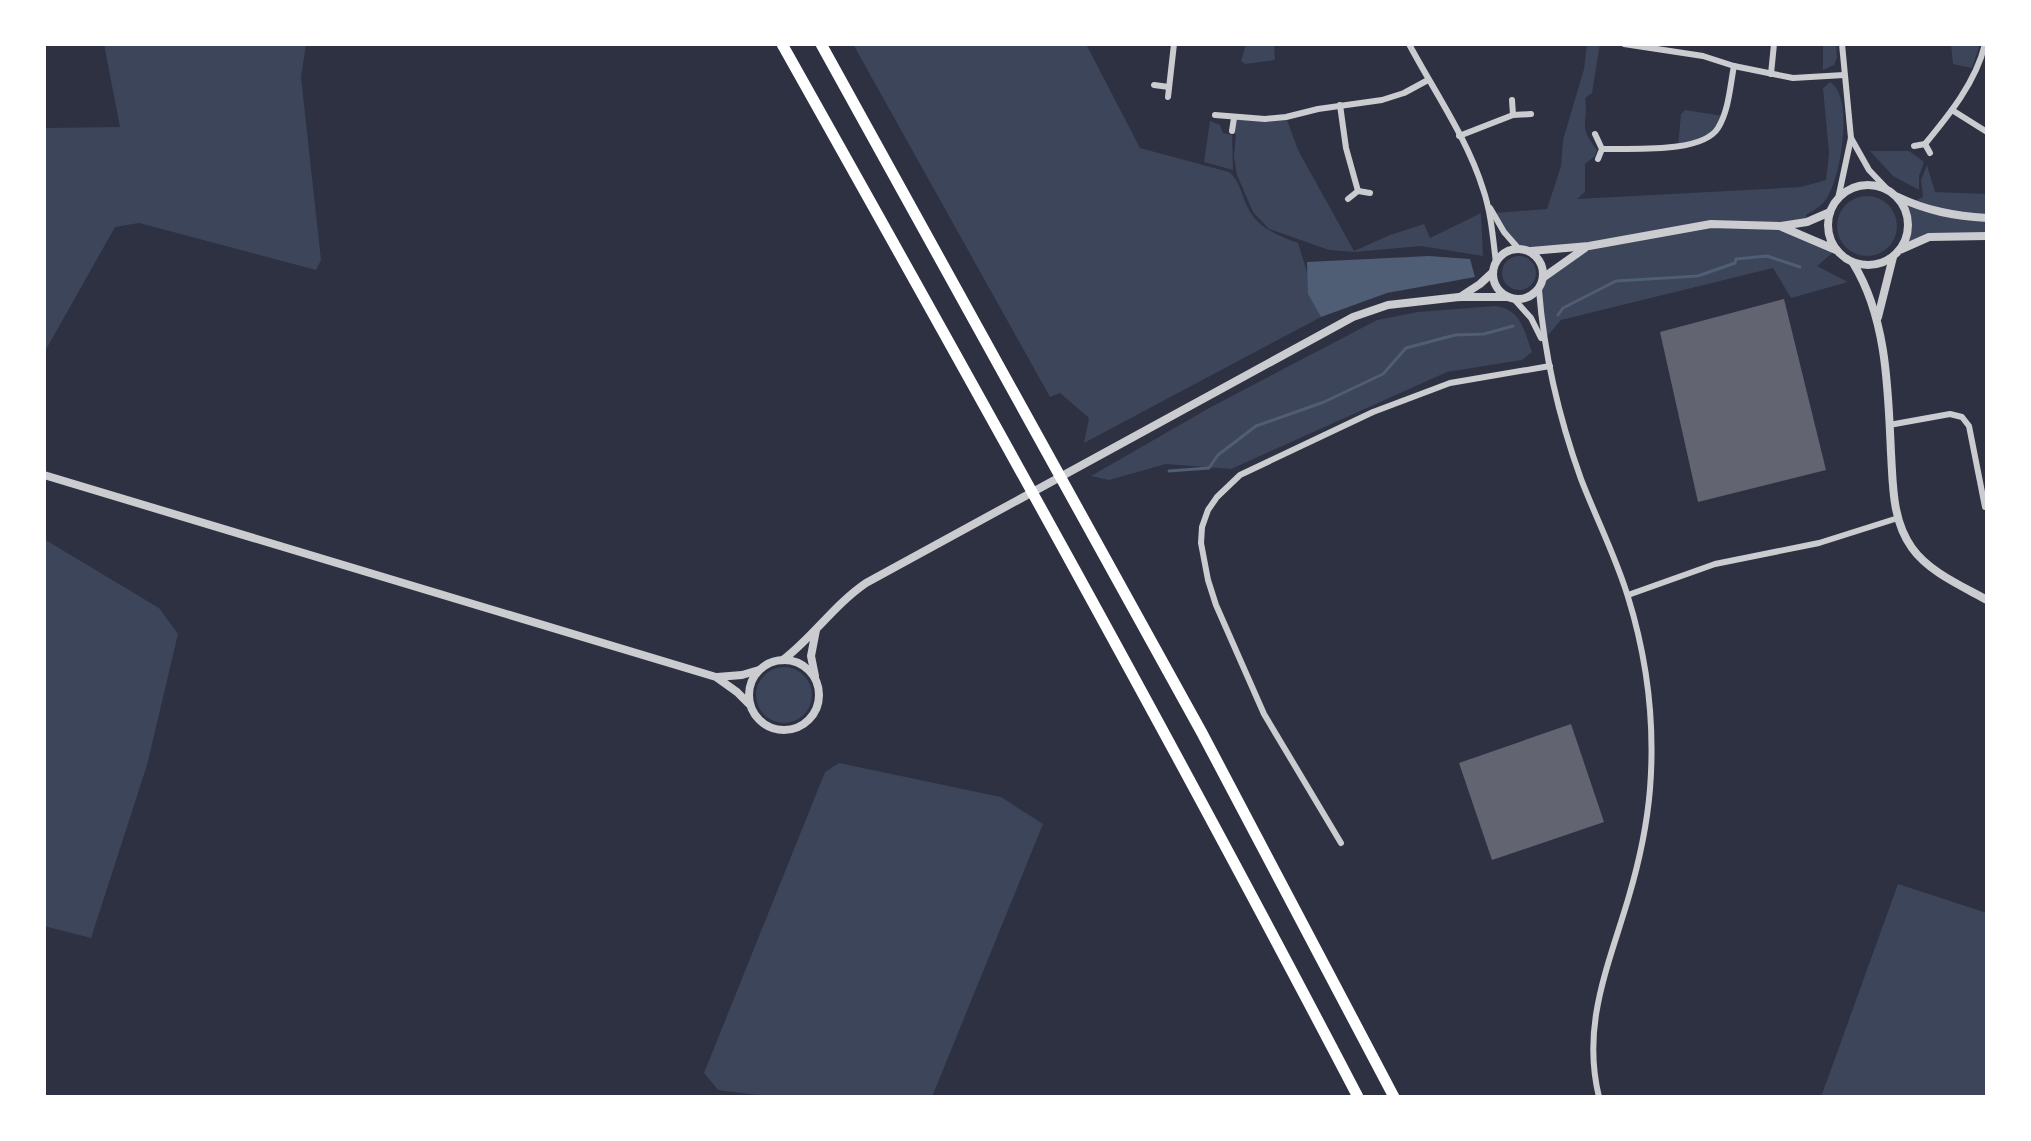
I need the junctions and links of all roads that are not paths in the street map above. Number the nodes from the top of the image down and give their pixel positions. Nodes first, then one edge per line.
1 (782, 44) edge
2 (821, 44) edge
3 (1174, 44) edge
4 (1409, 44) edge
5 (1624, 44) edge
6 (1774, 44) edge
7 (1842, 44) edge
8 (1985, 44) edge
9 (1668, 47) edge
10 (1734, 66) junction
11 (1771, 74) junction
12 (1844, 75) junction
13 (1428, 80) junction
14 (1154, 85) dead end
15 (1169, 87) junction
16 (1168, 97) dead end
17 (1512, 100) dead end
18 (1340, 105) junction
19 (1952, 110) junction
20 (1531, 114) dead end
21 (1215, 115) dead end
22 (1513, 115) junction
23 (1234, 118) junction
24 (1232, 131) dead end
25 (1987, 132) edge
26 (1595, 134) dead end
27 (1459, 136) junction
28 (1851, 138) junction
29 (1925, 144) junction
30 (1914, 146) dead end
31 (1602, 149) junction
32 (1930, 153) dead end
33 (1598, 159) dead end
34 (1358, 191) junction
35 (1889, 191) junction
36 (1370, 193) dead end
37 (1897, 197) junction
38 (1348, 199) dead end
39 (1838, 199) junction
40 (1488, 205) junction
41 (1830, 212) junction
42 (1987, 218) edge
43 (1781, 226) junction
44 (1987, 236) edge
45 (1589, 246) junction
46 (1518, 248) junction
47 (1836, 250) junction
48 (1900, 250) junction
49 (1531, 251) junction
50 (1893, 257) junction
51 (1853, 263) junction
52 (1494, 267) junction
53 (1544, 277) junction
54 (1539, 290) junction
55 (1459, 297) junction
56 (1511, 298) junction
57 (1878, 318) junction
58 (1543, 341) junction
59 (1550, 366) junction
60 (1889, 425) junction
61 (44, 475) edge
62 (1985, 507) dead end
63 (1898, 518) junction
64 (1628, 595) junction
65 (1987, 600) edge
66 (816, 630) junction
67 (783, 660) junction
68 (759, 670) junction
69 (716, 677) junction
70 (815, 678) junction
71 (749, 704) junction
72 (1341, 843) dead end
73 (1358, 1097) edge
74 (1394, 1097) edge
75 (1599, 1097) edge

1 - 73 highway
2 - 74 highway
3 - 15 street
4 - 13 street
5 - 9 street
6 - 11 street
7 - 12 street
8 - 19 street
9 - 10 street
10 - 11 street
10 - 31 street
11 - 12 street
12 - 28 street
13 - 18 street
13 - 27 street
14 - 15 street
15 - 16 street
17 - 22 street
18 - 23 street
18 - 34 street
19 - 25 street
19 - 29 street
20 - 22 street
21 - 23 street
22 - 27 street
23 - 24 street
26 - 31 street
27 - 40 street
28 - 35 street
28 - 39 street
29 - 30 street
29 - 32 street
31 - 33 street
34 - 36 street
34 - 38 street
35 - 37 street
35 - 39 street
37 - 42 street
37 - 48 street
39 - 41 street
40 - 46 street
40 - 52 street
41 - 43 street
41 - 47 street
43 - 45 street
43 - 47 street
44 - 48 street
45 - 49 street
45 - 53 street
46 - 49 street
46 - 52 street
47 - 51 street
48 - 50 street
49 - 53 street
50 - 51 street
50 - 57 street
51 - 57 street
52 - 55 street
52 - 56 street
53 - 54 street
54 - 56 street
54 - 58 street
55 - 56 street
55 - 66 street
56 - 58 street
57 - 60 street
58 - 59 street
59 - 64 street
59 - 72 street
60 - 62 street
60 - 63 street
61 - 69 street
63 - 64 street
63 - 65 street
64 - 75 street
66 - 67 street
66 - 70 street
67 - 68 street
67 - 70 street
68 - 69 street
68 - 71 street
69 - 71 street
70 - 71 street

